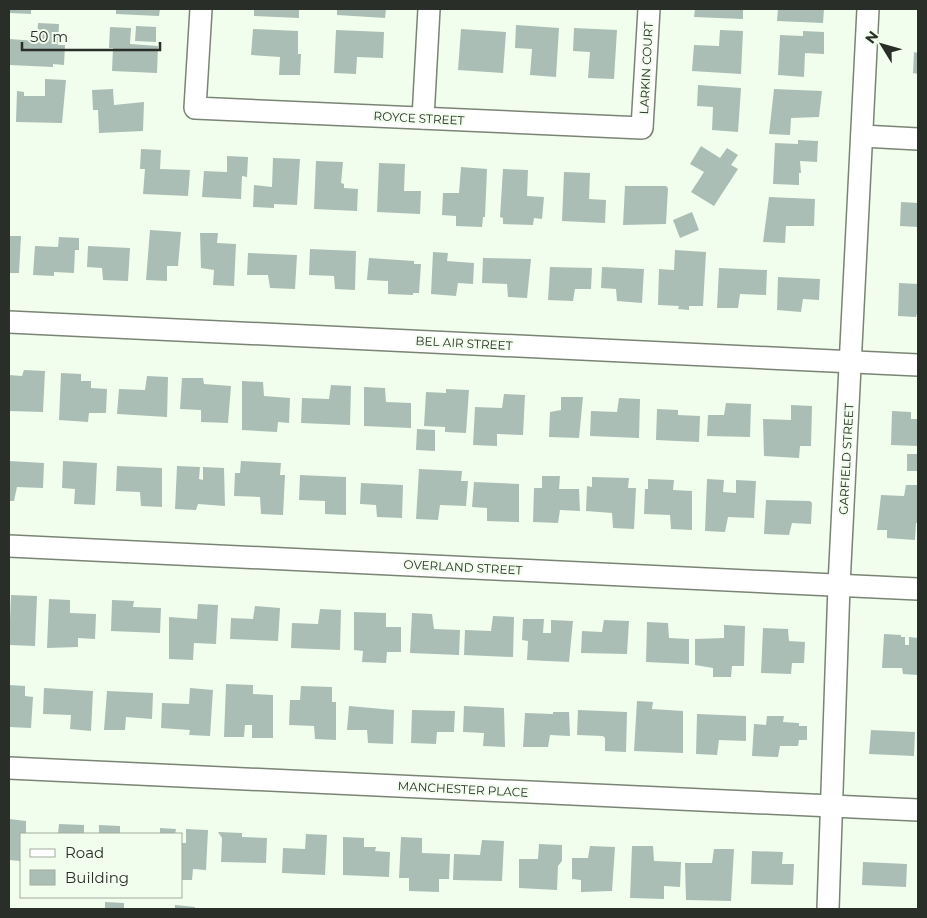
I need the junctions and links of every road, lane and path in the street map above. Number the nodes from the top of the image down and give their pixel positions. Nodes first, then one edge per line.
1 (201, 9) edge
2 (429, 9) edge
3 (649, 9) edge
4 (868, 9) edge
5 (423, 118) junction
6 (642, 128) joint
7 (862, 136) junction
8 (918, 139) edge
9 (9, 322) edge
10 (851, 362) junction
11 (918, 365) edge
12 (9, 546) edge
13 (839, 585) junction
14 (918, 589) edge
15 (9, 768) edge
16 (832, 807) junction
17 (918, 810) edge
18 (828, 909) edge

1 - 5 street, ROYCE STREET
2 - 5 street
3 - 6 street, LARKIN COURT
4 - 7 street, GARFIELD STREET
5 - 6 street, ROYCE STREET
7 - 8 street
7 - 10 street, GARFIELD STREET
9 - 10 street, BEL AIR STREET
10 - 11 street, BEL AIR STREET
10 - 13 street, GARFIELD STREET
12 - 13 street, OVERLAND STREET
13 - 14 street, OVERLAND STREET
13 - 16 street, GARFIELD STREET
15 - 16 street, MANCHESTER PLACE
16 - 17 street, MANCHESTER PLACE
16 - 18 street, GARFIELD STREET

